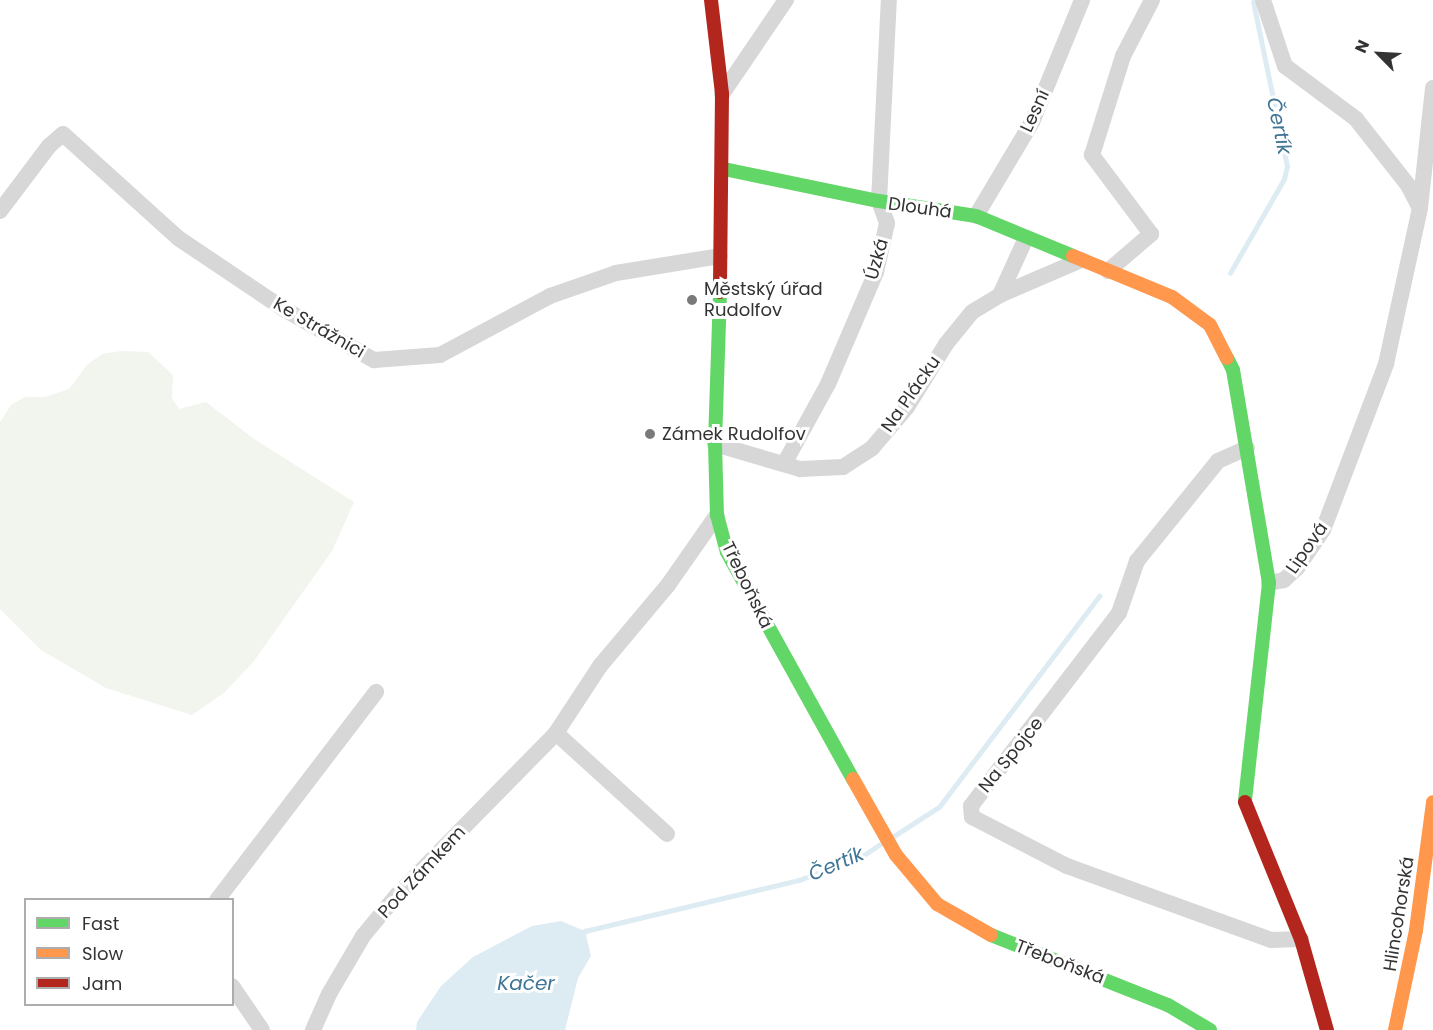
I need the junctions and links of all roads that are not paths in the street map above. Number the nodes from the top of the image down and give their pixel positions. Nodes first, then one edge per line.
1 (711, 0) edge
2 (786, 0) edge
3 (889, 0) edge
4 (1082, 0) edge
5 (1152, 0) edge
6 (1263, 0) edge
7 (1433, 88) edge
8 (722, 94) junction
9 (724, 169) junction
10 (879, 201) junction
11 (1426, 209) edge
12 (0, 211) edge
13 (976, 216) junction
14 (1026, 238) junction
15 (720, 256) junction
16 (1081, 260) junction
17 (1108, 271) junction
18 (1000, 295) junction
19 (714, 444) junction
20 (1248, 448) junction
21 (784, 464) junction
22 (717, 515) junction
23 (1269, 583) junction
24 (376, 692) dead end
25 (556, 733) junction
26 (1433, 802) edge
27 (667, 834) dead end
28 (219, 898) edge
29 (1301, 939) junction
30 (234, 989) edge
31 (262, 1030) edge
32 (313, 1030) edge
33 (1210, 1030) edge
34 (1326, 1030) edge
35 (1395, 1030) edge

1 - 8 street, Třeboňská
2 - 8 street
3 - 10 street, Úzká
4 - 13 street, Lesní
5 - 17 street
6 - 11 street
7 - 11 street, Lipová
8 - 9 street, Třeboňská
9 - 10 street, Dlouhá
9 - 15 street, Třeboňská
10 - 13 street, Dlouhá
10 - 21 street, Úzká
11 - 23 street, Lipová
12 - 15 street, Ke Strážnici
13 - 14 street, Dlouhá
14 - 16 street, Dlouhá
14 - 18 street
15 - 19 street, Třeboňská
16 - 17 street, Dlouhá
16 - 18 street, Na Plácku
17 - 20 street, Dlouhá
18 - 21 street, Na Plácku
19 - 21 street, Na Plácku
19 - 22 street, Třeboňská
20 - 23 street, Dlouhá
20 - 29 street, Na Spojce
22 - 25 street, Pod Zámkem
22 - 33 street, Třeboňská
23 - 29 street, Lipová
24 - 28 street
25 - 27 street
25 - 32 street, Pod Zámkem
26 - 35 street, Hlincohorská
29 - 34 street, Lipová
30 - 31 street

